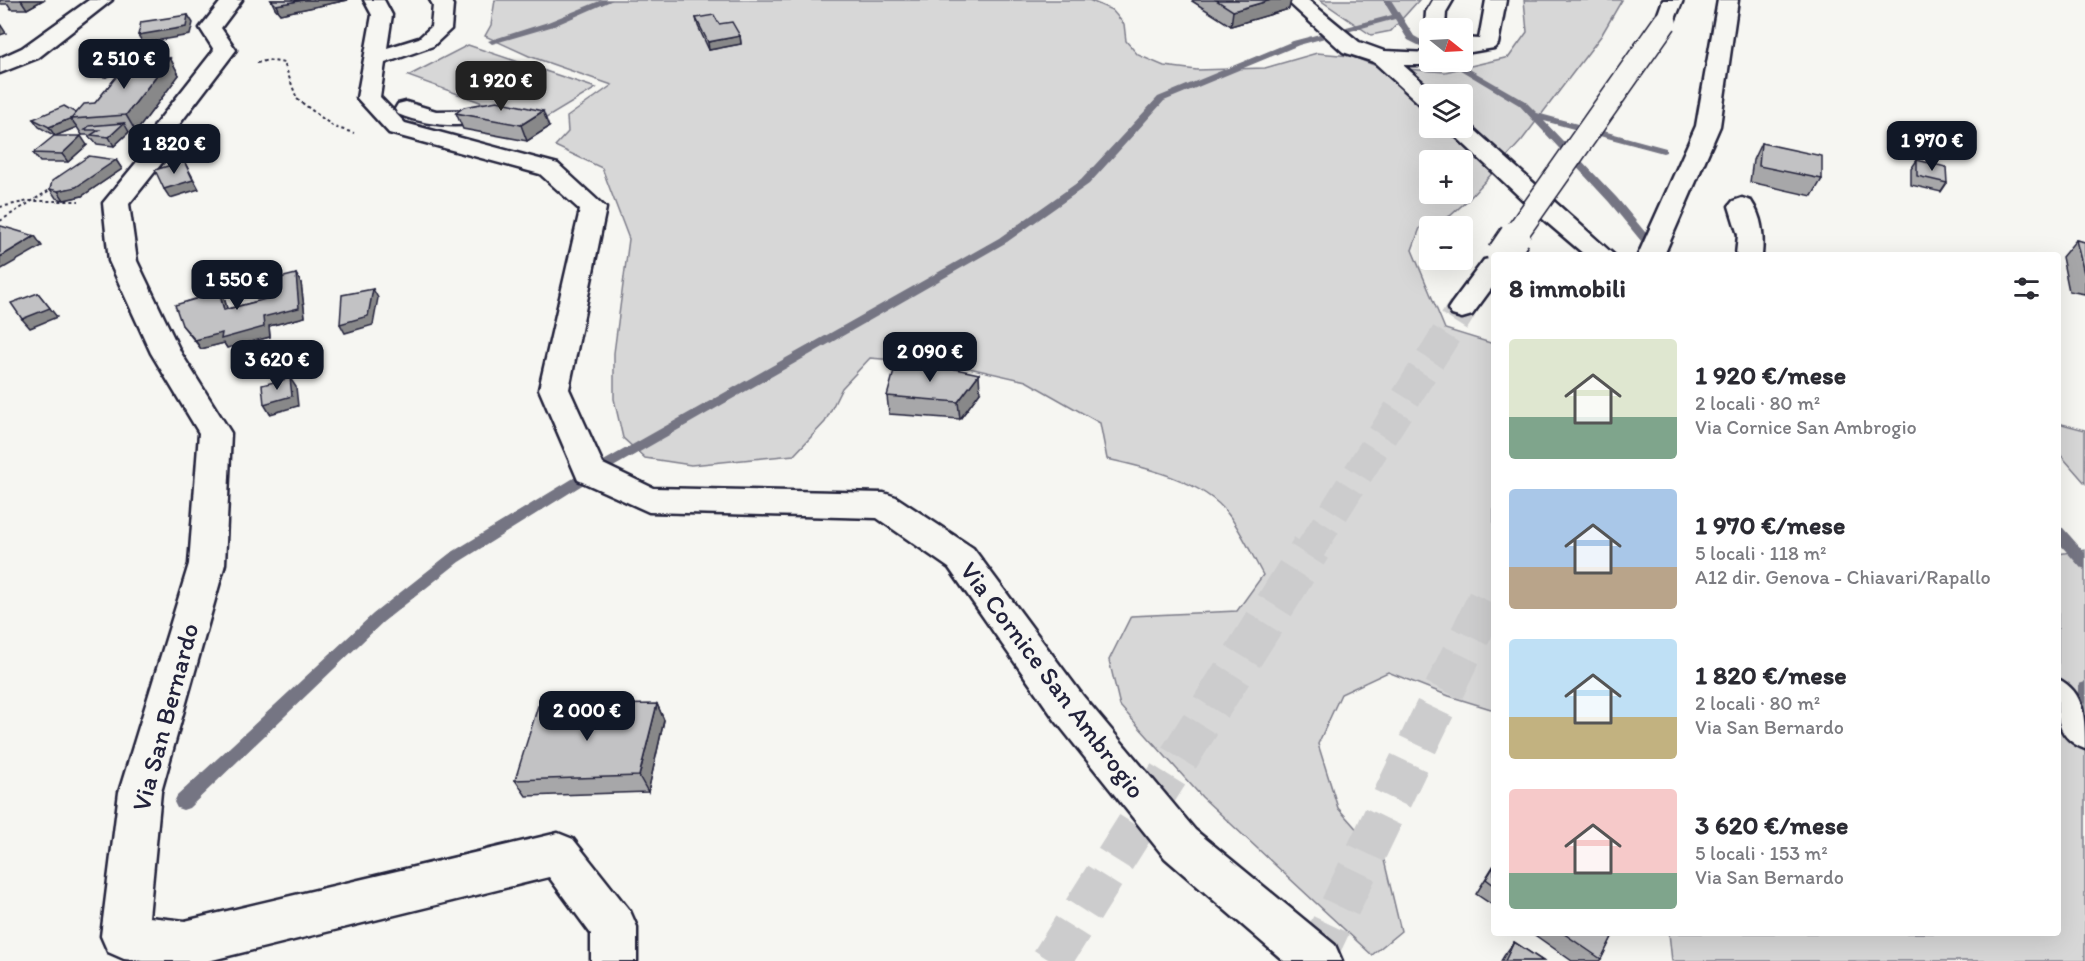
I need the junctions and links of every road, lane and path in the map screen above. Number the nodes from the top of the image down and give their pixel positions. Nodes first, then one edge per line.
1 (102, 0) edge
2 (231, 0) edge
3 (374, 0) edge
4 (440, 0) edge
5 (1296, 0) edge
6 (1443, 0) edge
7 (1496, 0) edge
8 (1673, 0) edge
9 (1728, 0) edge
10 (1436, 18) edge
11 (1473, 47) edge
12 (1382, 57) junction
13 (1419, 59) edge
14 (251, 64) dead end
15 (0, 66) edge
16 (372, 72) junction
17 (1419, 91) edge
18 (487, 114) edge
19 (357, 134) dead end
20 (1470, 138) edge
21 (59, 184) edge
22 (30, 201) junction
23 (1742, 206) dead end
24 (0, 207) edge
25 (0, 221) edge
26 (1504, 252) edge
27 (1597, 252) edge
28 (1652, 252) edge
29 (1749, 252) edge
30 (1491, 270) edge
31 (1461, 309) tunnel mouth
32 (2061, 700) edge
33 (2085, 731) edge
34 (614, 961) edge
35 (1319, 961) edge

1 - 15 main road
2 - 34 main road, Via San Bernardo
3 - 16 main road
4 - 16 main road
5 - 12 main road
6 - 10 main road
7 - 11 main road
8 - 26 main road, bridge
9 - 28 main road
12 - 13 main road
12 - 17 main road
14 - 19 path
16 - 18 main road
16 - 35 main road, Via Cornice San Ambrogio
20 - 27 main road
21 - 22 path
22 - 24 path
22 - 25 path
23 - 29 main road
30 - 31 main road
32 - 33 main road

